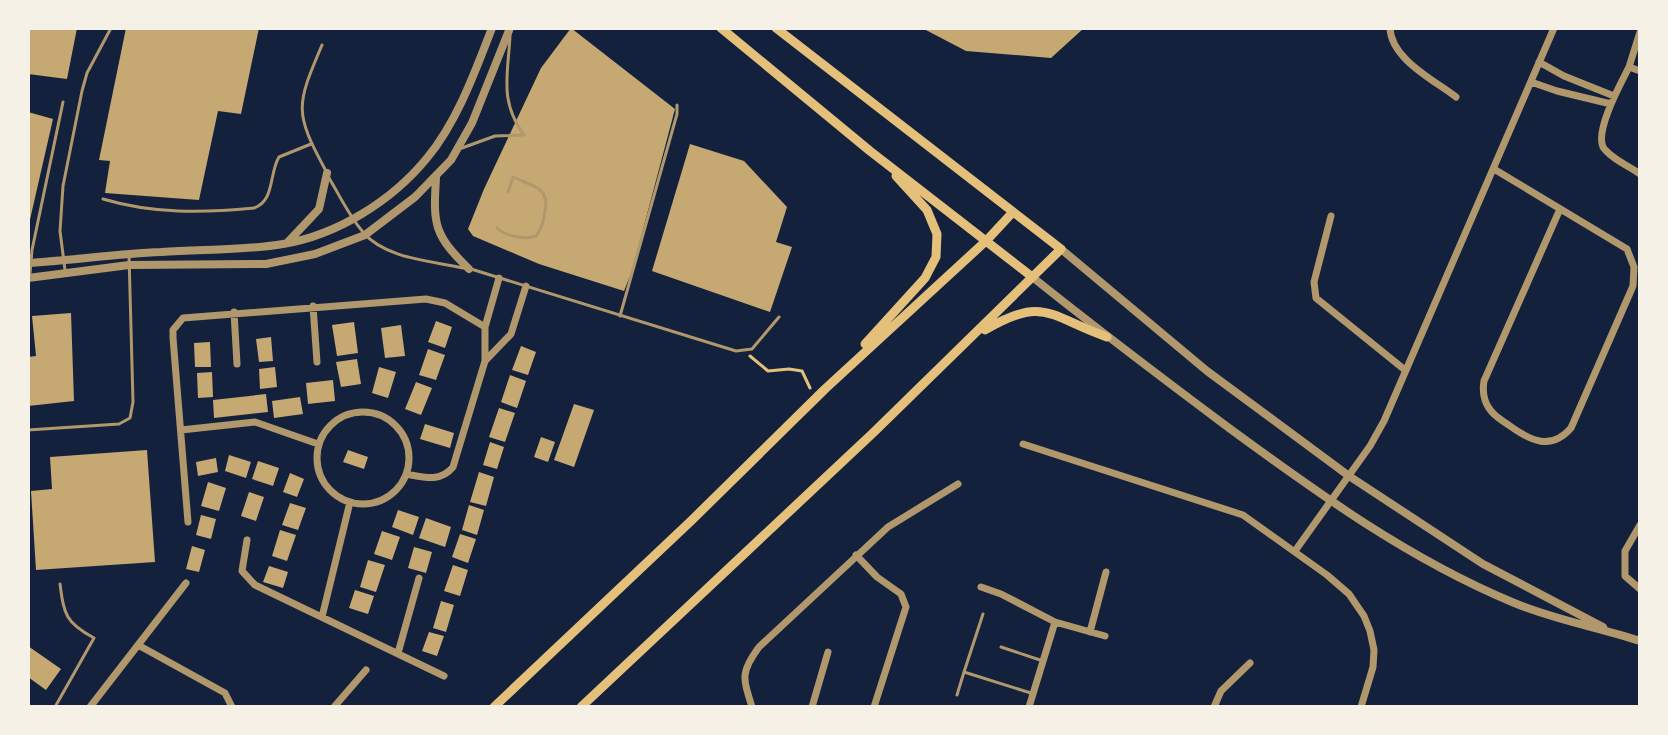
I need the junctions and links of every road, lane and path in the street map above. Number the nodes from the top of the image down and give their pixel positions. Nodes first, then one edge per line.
1 (111, 28) edge
2 (492, 28) edge
3 (510, 28) edge
4 (721, 28) edge
5 (776, 28) edge
6 (1390, 28) edge
7 (1554, 28) edge
8 (1640, 32) edge
9 (322, 45) dead end
10 (1539, 62) junction
11 (1629, 67) junction
12 (1640, 71) edge
13 (1531, 82) junction
14 (1456, 97) dead end
15 (1613, 100) junction
16 (63, 102) dead end
17 (677, 105) dead end
18 (311, 144) junction
19 (457, 150) junction
20 (870, 151) junction
21 (1494, 169) junction
22 (327, 173) junction
23 (1640, 174) edge
24 (436, 177) junction
25 (508, 192) dead end
26 (103, 199) dead end
27 (1560, 209) junction
28 (1013, 212) junction
29 (1331, 216) dead end
30 (353, 219) junction
31 (497, 228) dead end
32 (365, 235) junction
33 (987, 240) junction
34 (286, 244) junction
35 (1061, 249) junction
36 (129, 254) junction
37 (63, 261) junction
38 (29, 263) edge
39 (129, 265) junction
40 (469, 269) junction
41 (65, 274) junction
42 (1031, 276) junction
43 (29, 278) edge
44 (499, 278) junction
45 (526, 286) junction
46 (313, 306) junction
47 (234, 312) junction
48 (620, 316) junction
49 (779, 317) dead end
50 (485, 327) junction
51 (975, 335) junction
52 (1107, 337) junction
53 (744, 351) junction
54 (485, 361) junction
55 (317, 362) dead end
56 (237, 364) dead end
57 (1405, 370) junction
58 (825, 389) junction
59 (815, 399) junction
60 (28, 430) edge
61 (181, 430) junction
62 (318, 444) junction
63 (1023, 444) dead end
64 (406, 474) junction
65 (1349, 476) junction
66 (958, 484) dead end
67 (350, 502) junction
68 (1329, 502) junction
69 (188, 522) dead end
70 (1640, 525) edge
71 (247, 540) dead end
72 (1295, 551) junction
73 (856, 555) junction
74 (1106, 572) dead end
75 (419, 578) dead end
76 (186, 583) dead end
77 (60, 584) dead end
78 (981, 587) dead end
79 (1640, 589) edge
80 (983, 614) dead end
81 (322, 617) junction
82 (1055, 622) junction
83 (1090, 632) junction
84 (1618, 634) junction
85 (1105, 636) dead end
86 (1640, 641) edge
87 (138, 645) junction
88 (1001, 647) dead end
89 (828, 652) dead end
90 (398, 653) junction
91 (1043, 661) junction
92 (1250, 663) dead end
93 (366, 670) dead end
94 (964, 672) junction
95 (444, 676) dead end
96 (1034, 694) junction
97 (957, 695) dead end
98 (55, 707) edge
99 (90, 707) edge
100 (232, 707) edge
101 (334, 707) edge
102 (494, 707) edge
103 (581, 707) edge
104 (752, 707) edge
105 (812, 707) edge
106 (874, 707) edge
107 (1029, 707) edge
108 (1214, 707) edge
109 (1361, 707) edge

1 - 37 lane
2 - 30 street
3 - 19 street
3 - 19 lane
4 - 20 main road
5 - 28 main road
6 - 14 street
7 - 10 street
8 - 11 street
9 - 18 lane
10 - 13 street
10 - 15 street
11 - 12 street
11 - 15 street
13 - 15 street
13 - 21 street
15 - 23 street
16 - 38 lane
17 - 48 lane
18 - 22 lane
18 - 26 lane
19 - 24 street
20 - 33 main road
20 - 58 main road
21 - 27 street
21 - 57 street
22 - 30 lane
22 - 34 street
24 - 32 street
24 - 40 street
25 - 31 lane
27 - 27 street
28 - 33 main road
28 - 35 main road
29 - 57 street
30 - 32 lane
30 - 34 street
32 - 39 street
32 - 40 lane
33 - 42 main road
33 - 58 main road
34 - 36 street
35 - 42 main road
35 - 65 street
36 - 37 street
36 - 39 lane
37 - 38 street
37 - 41 lane
38 - 43 lane
39 - 41 street
39 - 60 lane
40 - 44 lane
41 - 43 street
42 - 51 main road
42 - 52 street
44 - 45 lane
44 - 50 street
45 - 48 lane
45 - 54 street
46 - 47 street
46 - 50 street
46 - 55 street
47 - 56 street
47 - 61 street
48 - 53 lane
49 - 53 lane
50 - 54 street
51 - 52 main road
51 - 103 main road
52 - 68 street
53 - 59 path
54 - 64 street
57 - 65 street
58 - 59 main road
59 - 102 main road
61 - 62 street
61 - 69 street
62 - 64 street
62 - 67 street
63 - 72 street
64 - 67 street
65 - 68 street
65 - 84 street
66 - 73 street
67 - 81 street
68 - 72 street
68 - 84 street
70 - 79 street
71 - 81 street
72 - 109 street
73 - 104 street
73 - 106 street
74 - 83 street
75 - 90 street
76 - 87 street
77 - 98 lane
78 - 82 street
80 - 94 lane
81 - 90 street
82 - 83 street
82 - 91 street
83 - 85 street
84 - 86 street
87 - 99 street
87 - 100 street
88 - 91 lane
89 - 105 street
90 - 95 street
91 - 96 street
92 - 108 street
93 - 101 street
94 - 96 lane
94 - 97 lane
96 - 107 street

